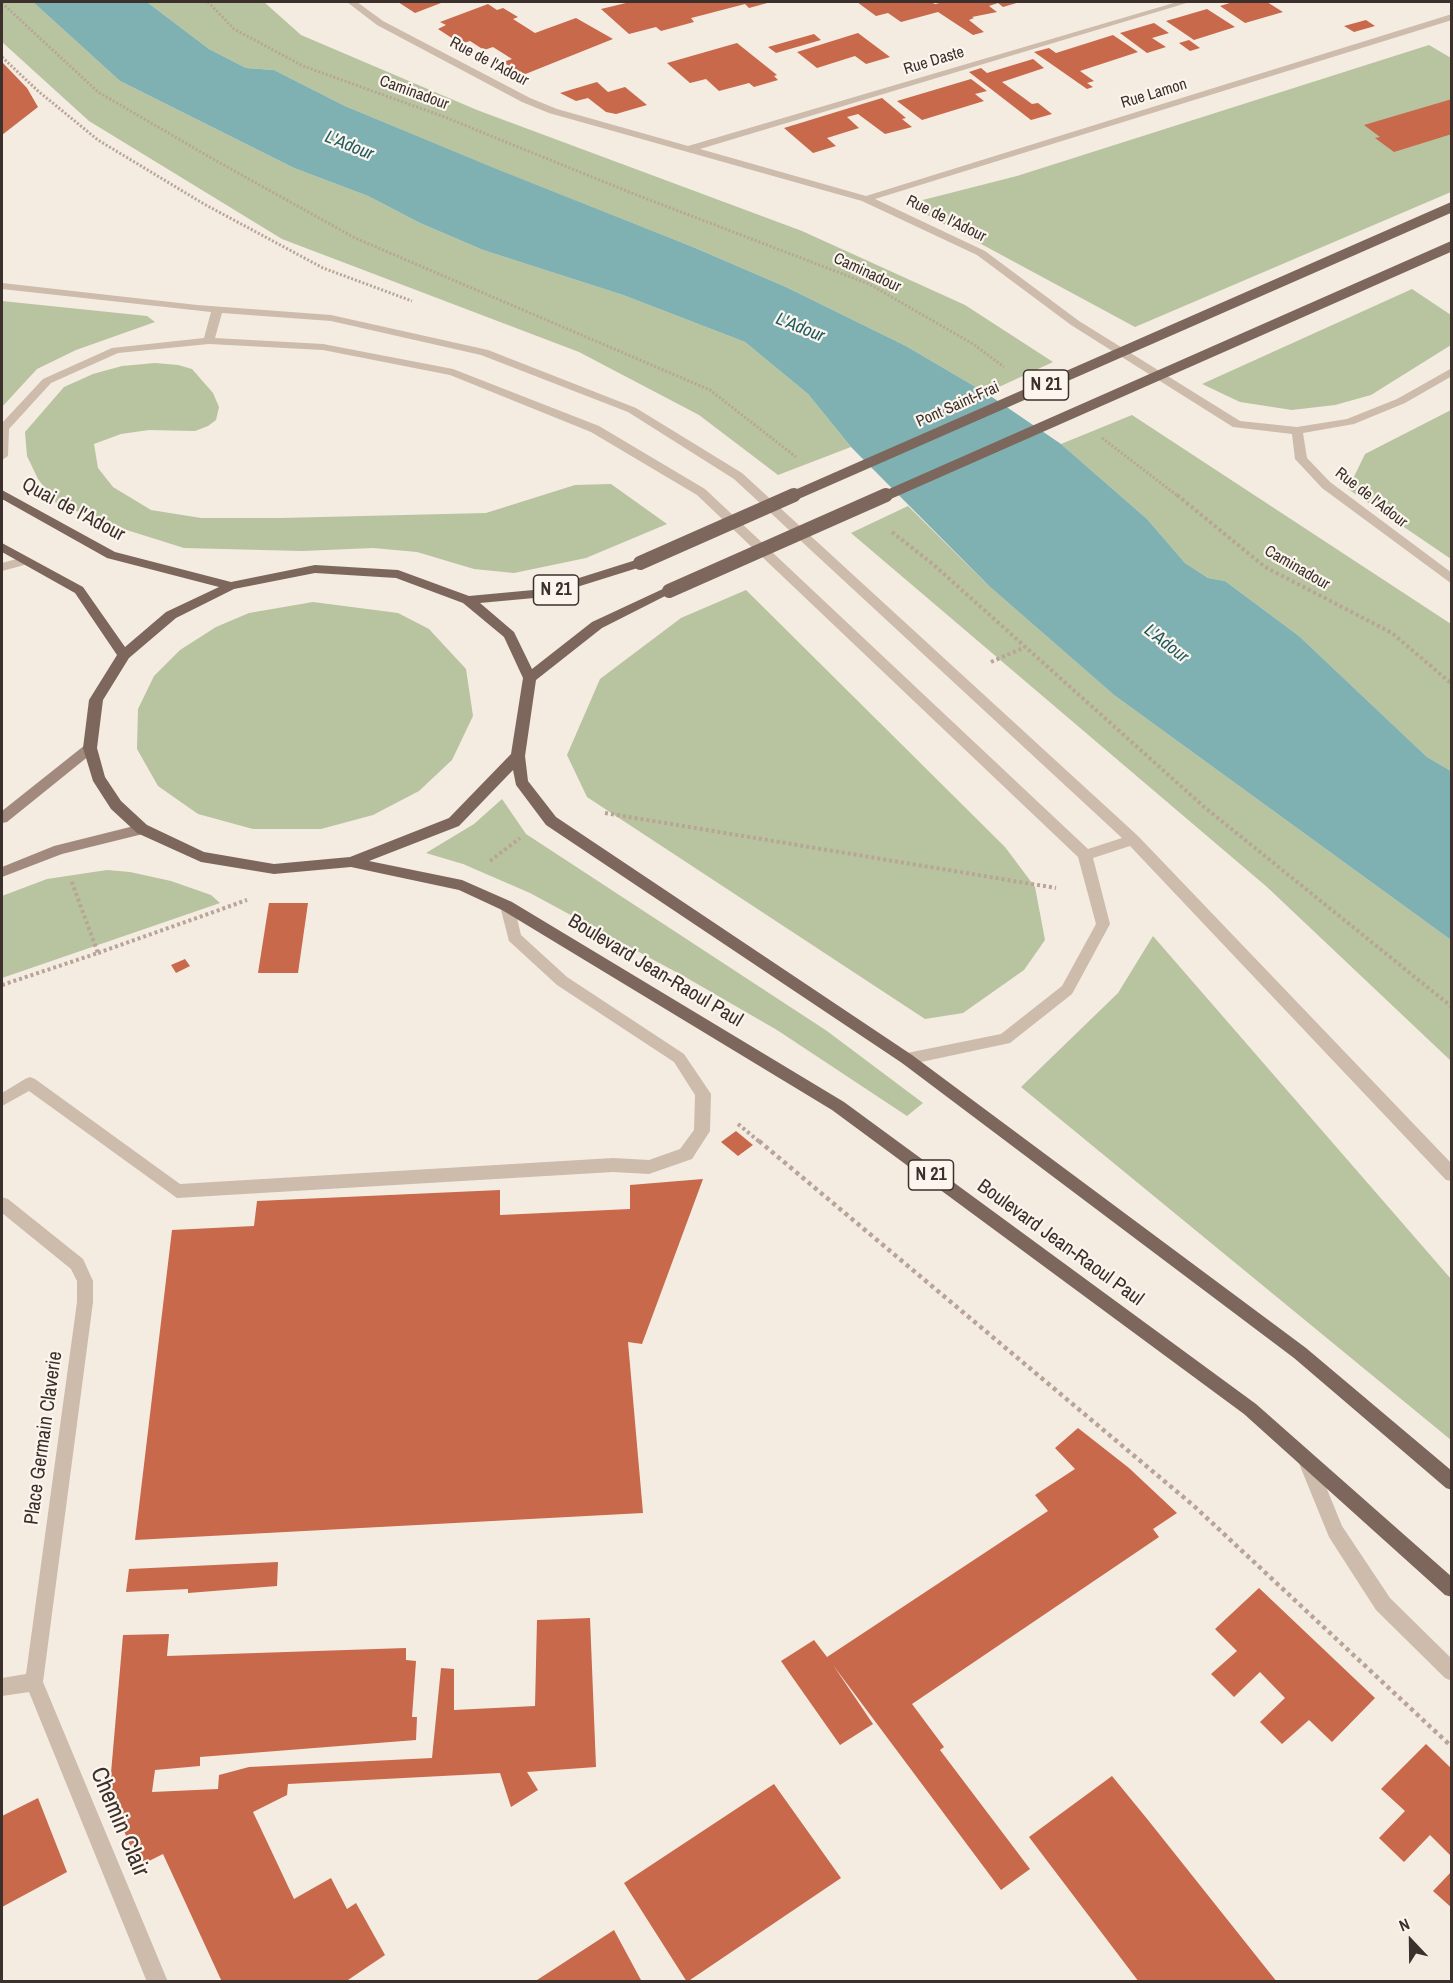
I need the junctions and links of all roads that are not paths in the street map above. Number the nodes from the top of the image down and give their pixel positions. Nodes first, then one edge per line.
1 (352, 2) edge
2 (1185, 2) edge
3 (1452, 17) edge
4 (692, 148) junction
5 (866, 199) junction
6 (1452, 207) edge
7 (1452, 246) edge
8 (2, 286) edge
9 (218, 310) junction
10 (209, 341) junction
11 (1452, 370) edge
12 (1297, 431) junction
13 (2, 456) edge
14 (2, 494) edge
15 (2, 547) edge
16 (24, 561) junction
17 (2, 567) edge
18 (1452, 580) edge
19 (231, 586) junction
20 (468, 600) junction
21 (124, 655) junction
22 (530, 678) junction
23 (90, 748) junction
24 (518, 756) junction
25 (2, 818) edge
26 (142, 829) junction
27 (1133, 840) junction
28 (1085, 855) junction
29 (351, 862) junction
30 (2, 872) edge
31 (507, 906) junction
32 (908, 1059) junction
33 (2, 1100) edge
34 (1452, 1175) edge
35 (2, 1204) edge
36 (1306, 1461) junction
37 (1452, 1482) edge
38 (1452, 1588) edge
39 (1452, 1672) edge
40 (34, 1683) junction
41 (2, 1687) edge
42 (158, 1982) edge

1 - 4 street, Rue de l'Adour
2 - 4 street, Rue Daste
3 - 5 street, Rue Lamon
4 - 5 street, Rue de l'Adour
5 - 12 street, Rue de l'Adour
6 - 20 main road, Pont Saint-Frai / N 21, bridge
7 - 22 main road, N 21, bridge
8 - 9 street
9 - 10 street
9 - 27 street
10 - 13 street
10 - 28 street
11 - 12 street
12 - 18 street, Rue de l'Adour
14 - 19 main road, Quai de l'Adour
15 - 16 main road
16 - 17 street
16 - 21 main road
19 - 20 main road
19 - 21 main road
20 - 22 main road
21 - 23 main road
22 - 24 main road
23 - 25 main road
23 - 26 main road
24 - 29 main road
24 - 32 main road
26 - 29 main road
26 - 30 main road
27 - 28 street
27 - 34 street
28 - 32 street
29 - 31 main road, Boulevard Jean-Raoul Paul / N 21
31 - 33 street
31 - 36 main road, Boulevard Jean-Raoul Paul / N 21
32 - 37 main road
35 - 40 street, Place Germain Claverie
36 - 38 main road, Boulevard Jean-Raoul Paul / N 21
36 - 39 street
40 - 41 street
40 - 42 street, Chemin Clair

